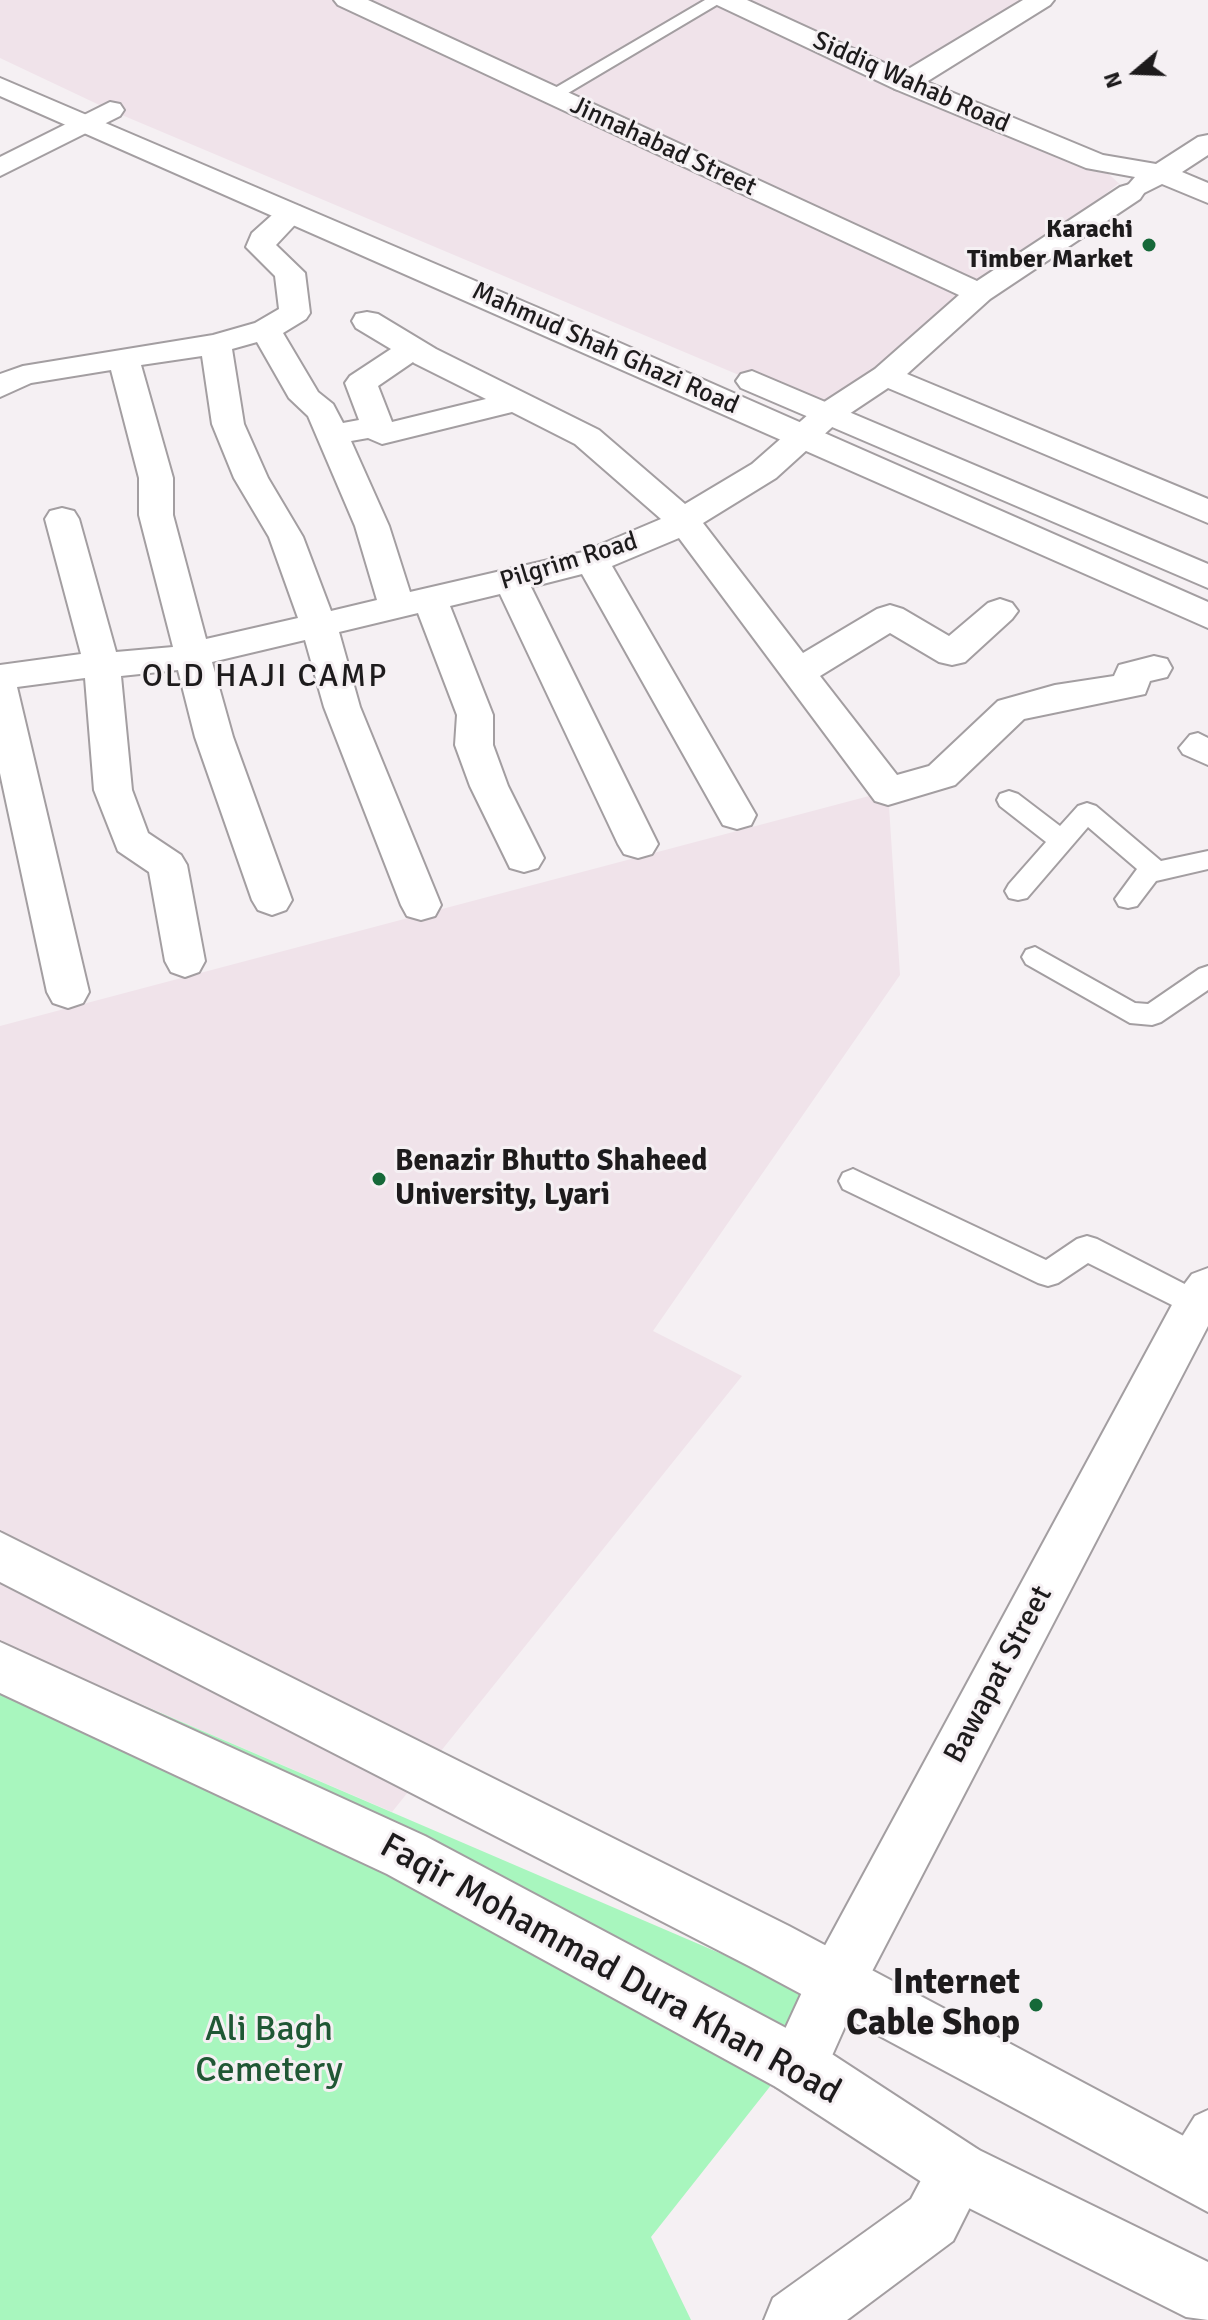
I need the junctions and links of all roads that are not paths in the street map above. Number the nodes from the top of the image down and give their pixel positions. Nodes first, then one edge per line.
1 (347, 0) edge
2 (717, 0) edge
3 (726, 0) edge
4 (1041, 0) edge
5 (0, 58) edge
6 (905, 83) junction
7 (0, 86) edge
8 (552, 95) junction
9 (97, 117) junction
10 (1208, 143) edge
11 (1096, 162) junction
12 (0, 168) edge
13 (1160, 173) junction
14 (1130, 193) junction
15 (1208, 194) edge
16 (1166, 208) dead end
17 (291, 213) junction
18 (979, 293) junction
19 (367, 321) dead end
20 (266, 330) junction
21 (216, 344) junction
22 (414, 347) junction
23 (123, 358) junction
24 (886, 376) junction
25 (0, 387) edge
26 (517, 401) junction
27 (829, 413) junction
28 (378, 426) junction
29 (332, 435) junction
30 (803, 436) junction
31 (1208, 512) edge
32 (62, 519) dead end
33 (683, 520) junction
34 (592, 561) junction
35 (1208, 577) edge
36 (511, 581) junction
37 (414, 604) junction
38 (1000, 611) dead end
39 (1208, 616) edge
40 (319, 626) junction
41 (193, 655) junction
42 (102, 665) junction
43 (1154, 668) dead end
44 (799, 672) junction
45 (0, 677) edge
46 (0, 689) edge
47 (1009, 800) dead end
48 (737, 815) dead end
49 (1062, 841) junction
50 (638, 844) dead end
51 (524, 858) dead end
52 (1208, 860) edge
53 (1157, 872) junction
54 (1018, 891) dead end
55 (1128, 899) dead end
56 (272, 900) dead end
57 (421, 905) dead end
58 (1035, 957) dead end
59 (185, 961) dead end
60 (1208, 976) edge
61 (68, 992) dead end
62 (853, 1181) dead end
63 (1204, 1301) edge
64 (0, 1556) edge
65 (0, 1667) edge
66 (835, 1984) junction
67 (797, 2066) junction
68 (1200, 2160) edge
69 (958, 2171) junction
70 (1208, 2295) edge
71 (795, 2320) edge

1 - 8 street, Jinnahabad Street
2 - 8 lane
3 - 6 street, Siddiq Wahab Road
4 - 6 street
5 - 9 street, Mahmud Shah Ghazi Road
6 - 11 street, Siddiq Wahab Road
7 - 9 street, Mahmud Shah Ghazi Road
8 - 18 street, Jinnahabad Street
9 - 12 street
9 - 17 street, Mahmud Shah Ghazi Road
9 - 27 street, Mahmud Shah Ghazi Road
10 - 13 street, Pilgrim Road
11 - 13 street, Siddiq Wahab Road
11 - 14 street, Siddiq Wahab Road
13 - 14 street, Pilgrim Road
13 - 15 street, Siddiq Wahab Road
14 - 16 street, Siddiq Wahab Road
14 - 18 street, Pilgrim Road
17 - 20 street
17 - 30 street, Mahmud Shah Ghazi Road
18 - 24 street, Pilgrim Road
19 - 22 street
20 - 21 street
20 - 29 street
21 - 23 street
21 - 40 street
22 - 26 street
22 - 28 street
23 - 25 street
23 - 41 street
24 - 27 street, Pilgrim Road
24 - 31 street
26 - 28 street
26 - 33 street
27 - 30 street, Pilgrim Road
27 - 35 street, Mahmud Shah Ghazi Road
28 - 29 street
29 - 37 street
30 - 33 street, Pilgrim Road
30 - 39 street, Mahmud Shah Ghazi Road
32 - 42 street
33 - 34 street, Pilgrim Road
33 - 44 street
34 - 36 street, Pilgrim Road
34 - 48 street
36 - 37 street, Pilgrim Road
36 - 50 street
37 - 40 street, Pilgrim Road
37 - 51 street
38 - 44 street
40 - 41 street, Pilgrim Road
40 - 57 street
41 - 42 street, Pilgrim Road
41 - 56 street
42 - 45 street, Pilgrim Road
42 - 59 street
43 - 44 street
46 - 61 street
47 - 49 lane
49 - 53 lane
49 - 54 lane
52 - 53 lane
53 - 55 lane
58 - 60 lane
62 - 63 lane
63 - 66 street, Bawapat Street
64 - 66 street
65 - 67 street, Faqir Mohammad Dura Khan Road
66 - 67 street, Bawapat Street
66 - 68 street
67 - 69 street, Faqir Mohammad Dura Khan Road
69 - 70 street, Faqir Mohammad Dura Khan Road
69 - 71 street

